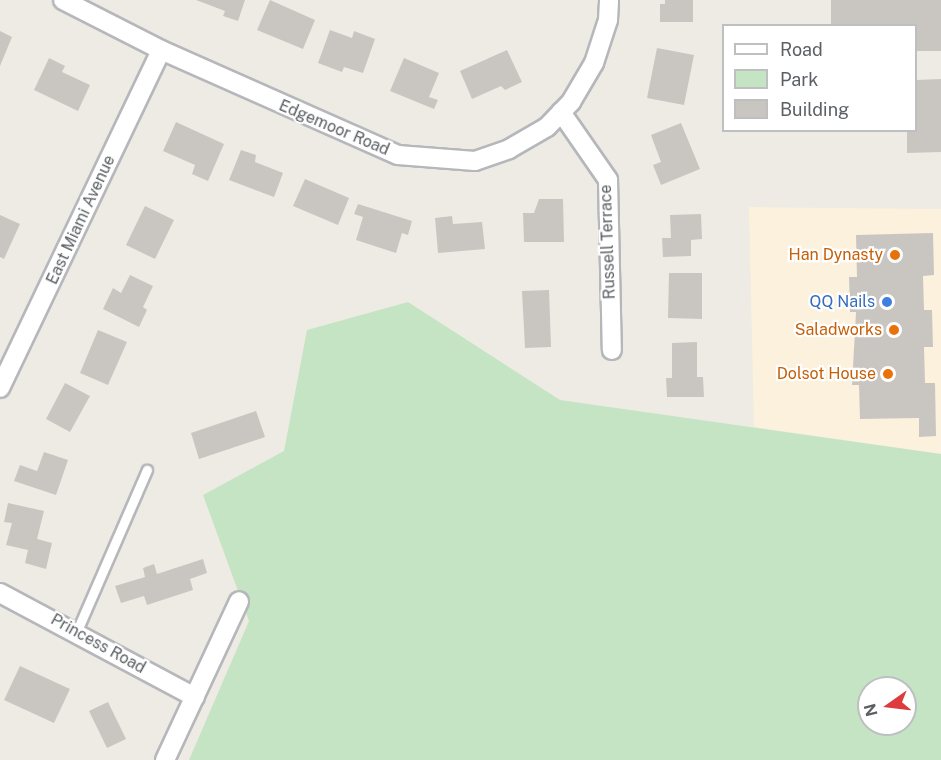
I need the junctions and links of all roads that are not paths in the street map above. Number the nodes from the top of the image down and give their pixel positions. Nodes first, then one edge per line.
1 (63, 0) edge
2 (609, 0) edge
3 (161, 50) junction
4 (561, 112) junction
5 (612, 350) dead end
6 (0, 388) edge
7 (147, 470) dead end
8 (0, 593) edge
9 (239, 601) dead end
10 (76, 633) junction
11 (195, 697) junction
12 (165, 760) edge

1 - 3 street, Edgemoor Road
2 - 4 street, Edgemoor Road
3 - 4 street, Edgemoor Road
3 - 6 street, East Miami Avenue
4 - 5 street, Russell Terrace
7 - 10 lane
8 - 10 street, Princess Road
9 - 11 street
10 - 11 street, Princess Road
11 - 12 street

